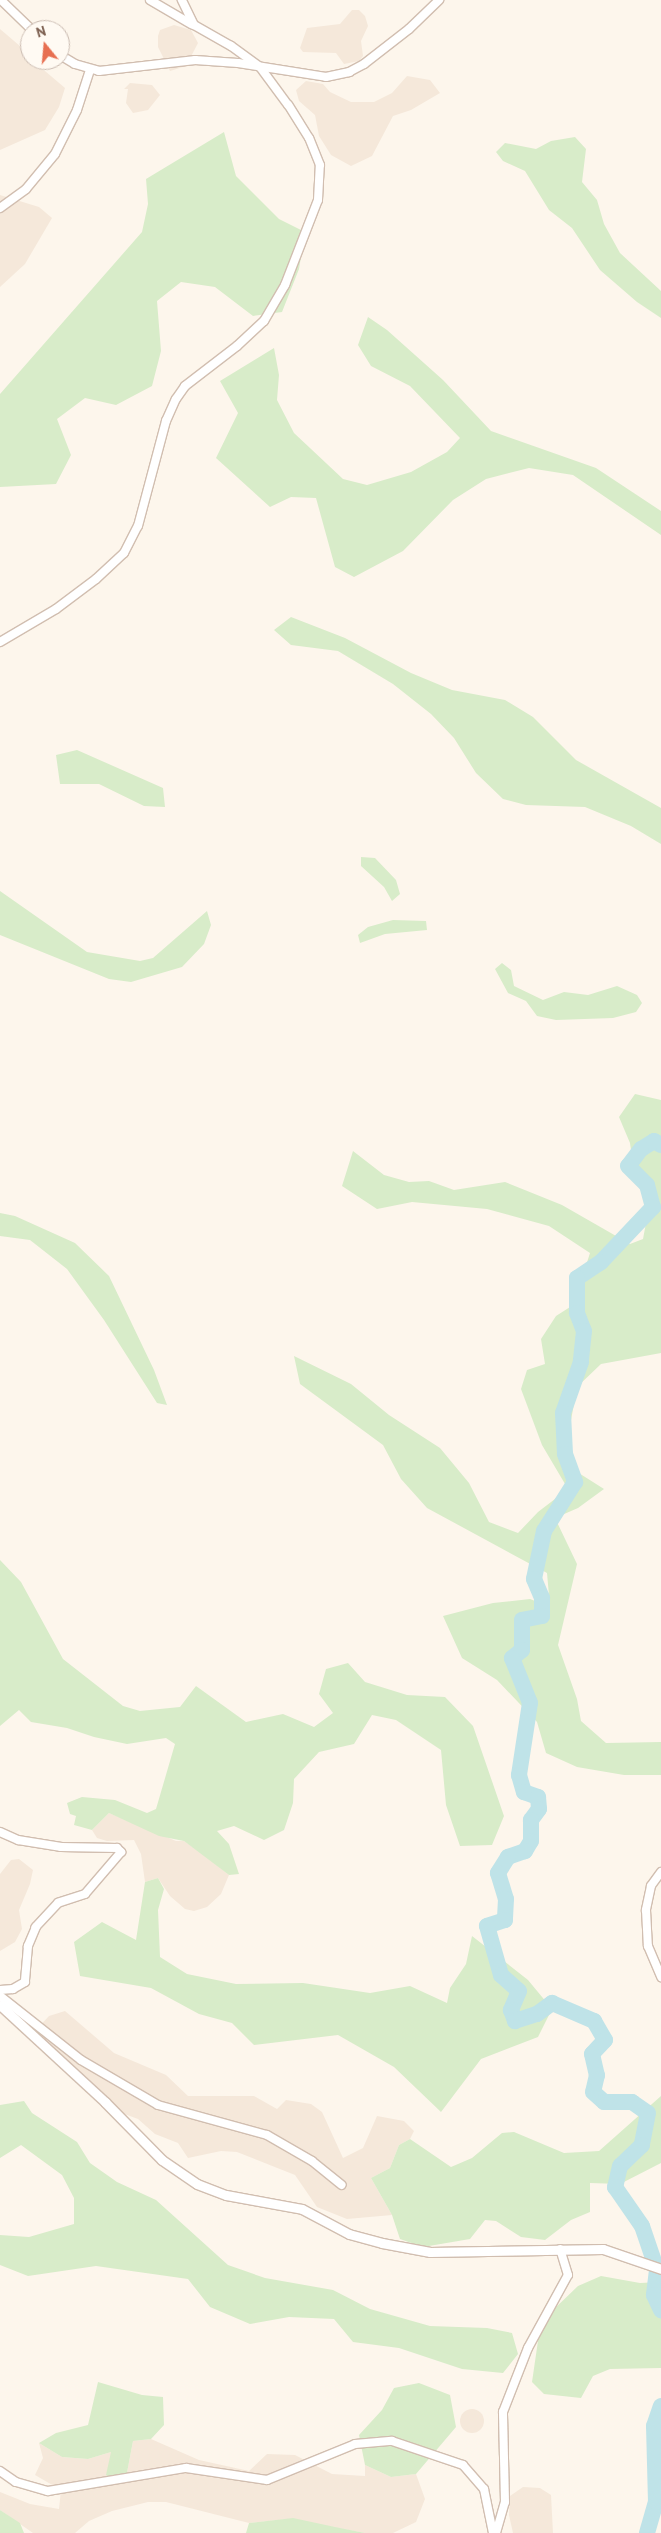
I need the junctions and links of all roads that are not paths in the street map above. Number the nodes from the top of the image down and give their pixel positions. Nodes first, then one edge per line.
1 (1, 0) edge
2 (150, 0) edge
3 (182, 0) edge
4 (439, 0) edge
5 (22, 20) edge
6 (194, 25) junction
7 (70, 60) edge
8 (260, 67) junction
9 (90, 70) junction
10 (0, 208) edge
11 (0, 642) edge
12 (0, 1832) edge
13 (661, 1872) edge
14 (661, 1977) edge
15 (0, 1990) edge
16 (0, 1996) edge
17 (0, 2005) edge
18 (342, 2185) dead end
19 (560, 2249) junction
20 (661, 2269) edge
21 (0, 2472) edge
22 (495, 2533) edge

1 - 5 street
2 - 6 street
3 - 6 street
4 - 8 street
6 - 8 street
7 - 9 street
8 - 9 street
8 - 11 street
9 - 10 street
12 - 15 street
13 - 14 street
16 - 18 street
17 - 19 street
19 - 20 street
19 - 22 street
21 - 22 street

